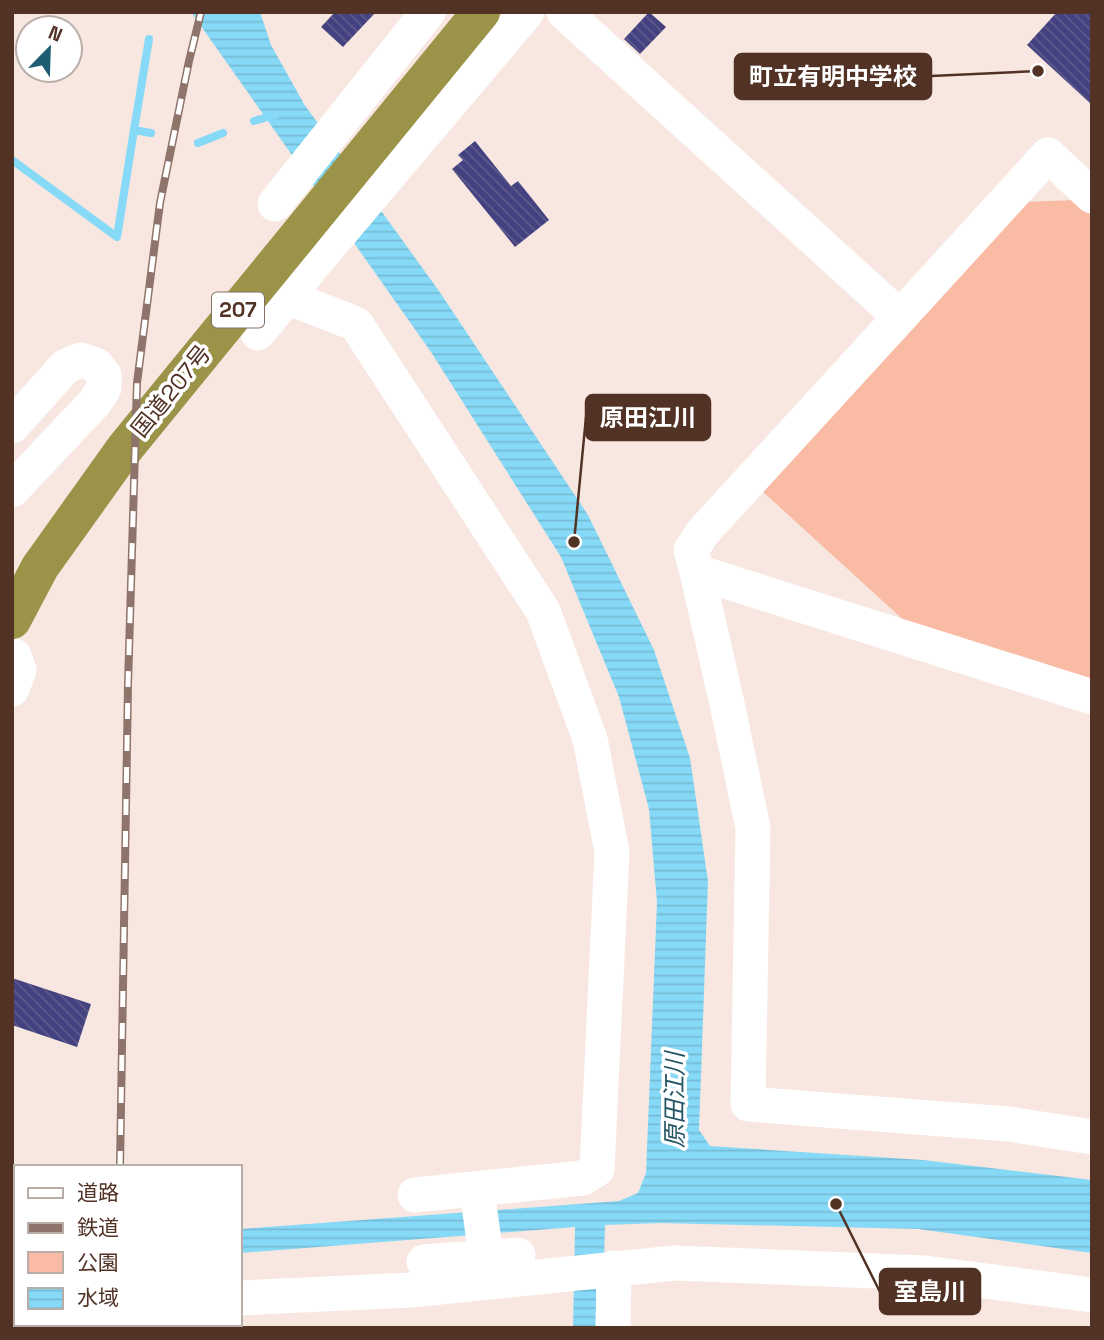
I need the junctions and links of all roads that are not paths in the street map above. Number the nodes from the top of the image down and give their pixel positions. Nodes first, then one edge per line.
1 (428, 12) edge
2 (527, 12) edge
3 (564, 12) edge
4 (481, 13) edge
5 (1092, 196) edge
6 (275, 204) dead end
7 (288, 297) junction
8 (900, 317) junction
9 (258, 332) dead end
10 (12, 426) edge
11 (12, 490) edge
12 (698, 572) junction
13 (12, 620) edge
14 (12, 655) edge
15 (12, 689) edge
16 (1092, 697) edge
17 (1092, 1137) edge
18 (477, 1189) junction
19 (415, 1195) dead end
20 (486, 1257) junction
21 (611, 1258) junction
22 (424, 1262) dead end
23 (569, 1262) junction
24 (1092, 1295) edge
25 (242, 1298) edge
26 (613, 1328) edge

1 - 6 street
2 - 7 street
3 - 8 street
4 - 13 highway, 国道207号 / 207
5 - 8 street
7 - 9 street
7 - 18 street
8 - 12 street
10 - 11 street
12 - 16 street
12 - 17 street
14 - 15 street
18 - 19 street
18 - 20 street
20 - 22 street
20 - 23 street
21 - 23 street
21 - 24 street
21 - 26 street
23 - 25 street

